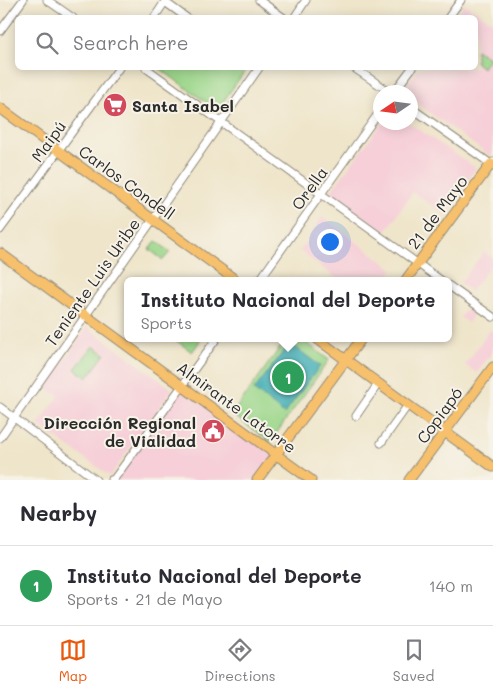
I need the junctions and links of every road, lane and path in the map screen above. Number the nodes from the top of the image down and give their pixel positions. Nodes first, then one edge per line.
1 (23, 0) edge
2 (47, 0) edge
3 (259, 0) edge
4 (306, 0) edge
5 (461, 0) edge
6 (166, 1) edge
7 (69, 15) edge
8 (156, 15) edge
9 (184, 15) edge
10 (280, 15) edge
11 (296, 15) edge
12 (450, 15) edge
13 (0, 31) edge
14 (118, 70) edge
15 (149, 70) edge
16 (257, 70) edge
17 (357, 70) edge
18 (410, 70) edge
19 (380, 85) edge
20 (399, 85) edge
21 (0, 108) edge
22 (418, 113) edge
23 (373, 121) edge
24 (221, 122) junction
25 (58, 150) junction
26 (492, 164) edge
27 (321, 194) junction
28 (153, 219) junction
29 (0, 230) edge
30 (0, 253) edge
31 (418, 263) junction
32 (232, 277) edge
33 (262, 277) edge
34 (408, 277) edge
35 (437, 277) edge
36 (452, 288) edge
37 (86, 315) junction
38 (493, 317) edge
39 (214, 342) edge
40 (321, 342) edge
41 (359, 342) edge
42 (346, 360) junction
43 (493, 367) edge
44 (378, 384) junction
45 (182, 386) junction
46 (408, 405) junction
47 (0, 408) edge
48 (356, 416) dead end
49 (14, 418) junction
50 (445, 432) junction
51 (0, 438) edge
52 (381, 443) dead end
53 (276, 454) junction
54 (493, 467) edge
55 (96, 480) edge
56 (111, 480) edge
57 (256, 480) edge
58 (311, 480) edge
59 (409, 480) edge

1 - 13 street
2 - 7 street
3 - 10 street
4 - 11 street
5 - 12 street
6 - 8 street
6 - 9 street
14 - 25 street, Maipú
15 - 24 street
16 - 24 street, Teniente Luis Uribe
17 - 19 street
18 - 20 street
21 - 25 main road, Carlos Condell
22 - 26 street
23 - 27 street, Orella
24 - 27 street
24 - 28 street, Teniente Luis Uribe
25 - 28 main road, Carlos Condell
25 - 29 street, Maipú
26 - 31 main road, 21 de Mayo
27 - 31 street
27 - 33 street, Orella
28 - 32 main road, Carlos Condell
28 - 37 street, Teniente Luis Uribe
30 - 37 main road, Almirante Latorre
31 - 34 main road, 21 de Mayo
31 - 35 street
36 - 38 street
37 - 45 main road, Almirante Latorre
37 - 49 street, Teniente Luis Uribe
39 - 45 street
40 - 42 main road
41 - 42 main road
42 - 44 main road
42 - 53 main road
43 - 50 main road, Copiapó
44 - 46 main road
44 - 48 street
45 - 53 main road, Almirante Latorre
45 - 56 street
46 - 50 main road
46 - 52 street
47 - 49 street
49 - 51 street, Teniente Luis Uribe
49 - 55 street
50 - 54 main road
50 - 59 main road, Copiapó
53 - 57 main road
53 - 58 main road, Almirante Latorre

